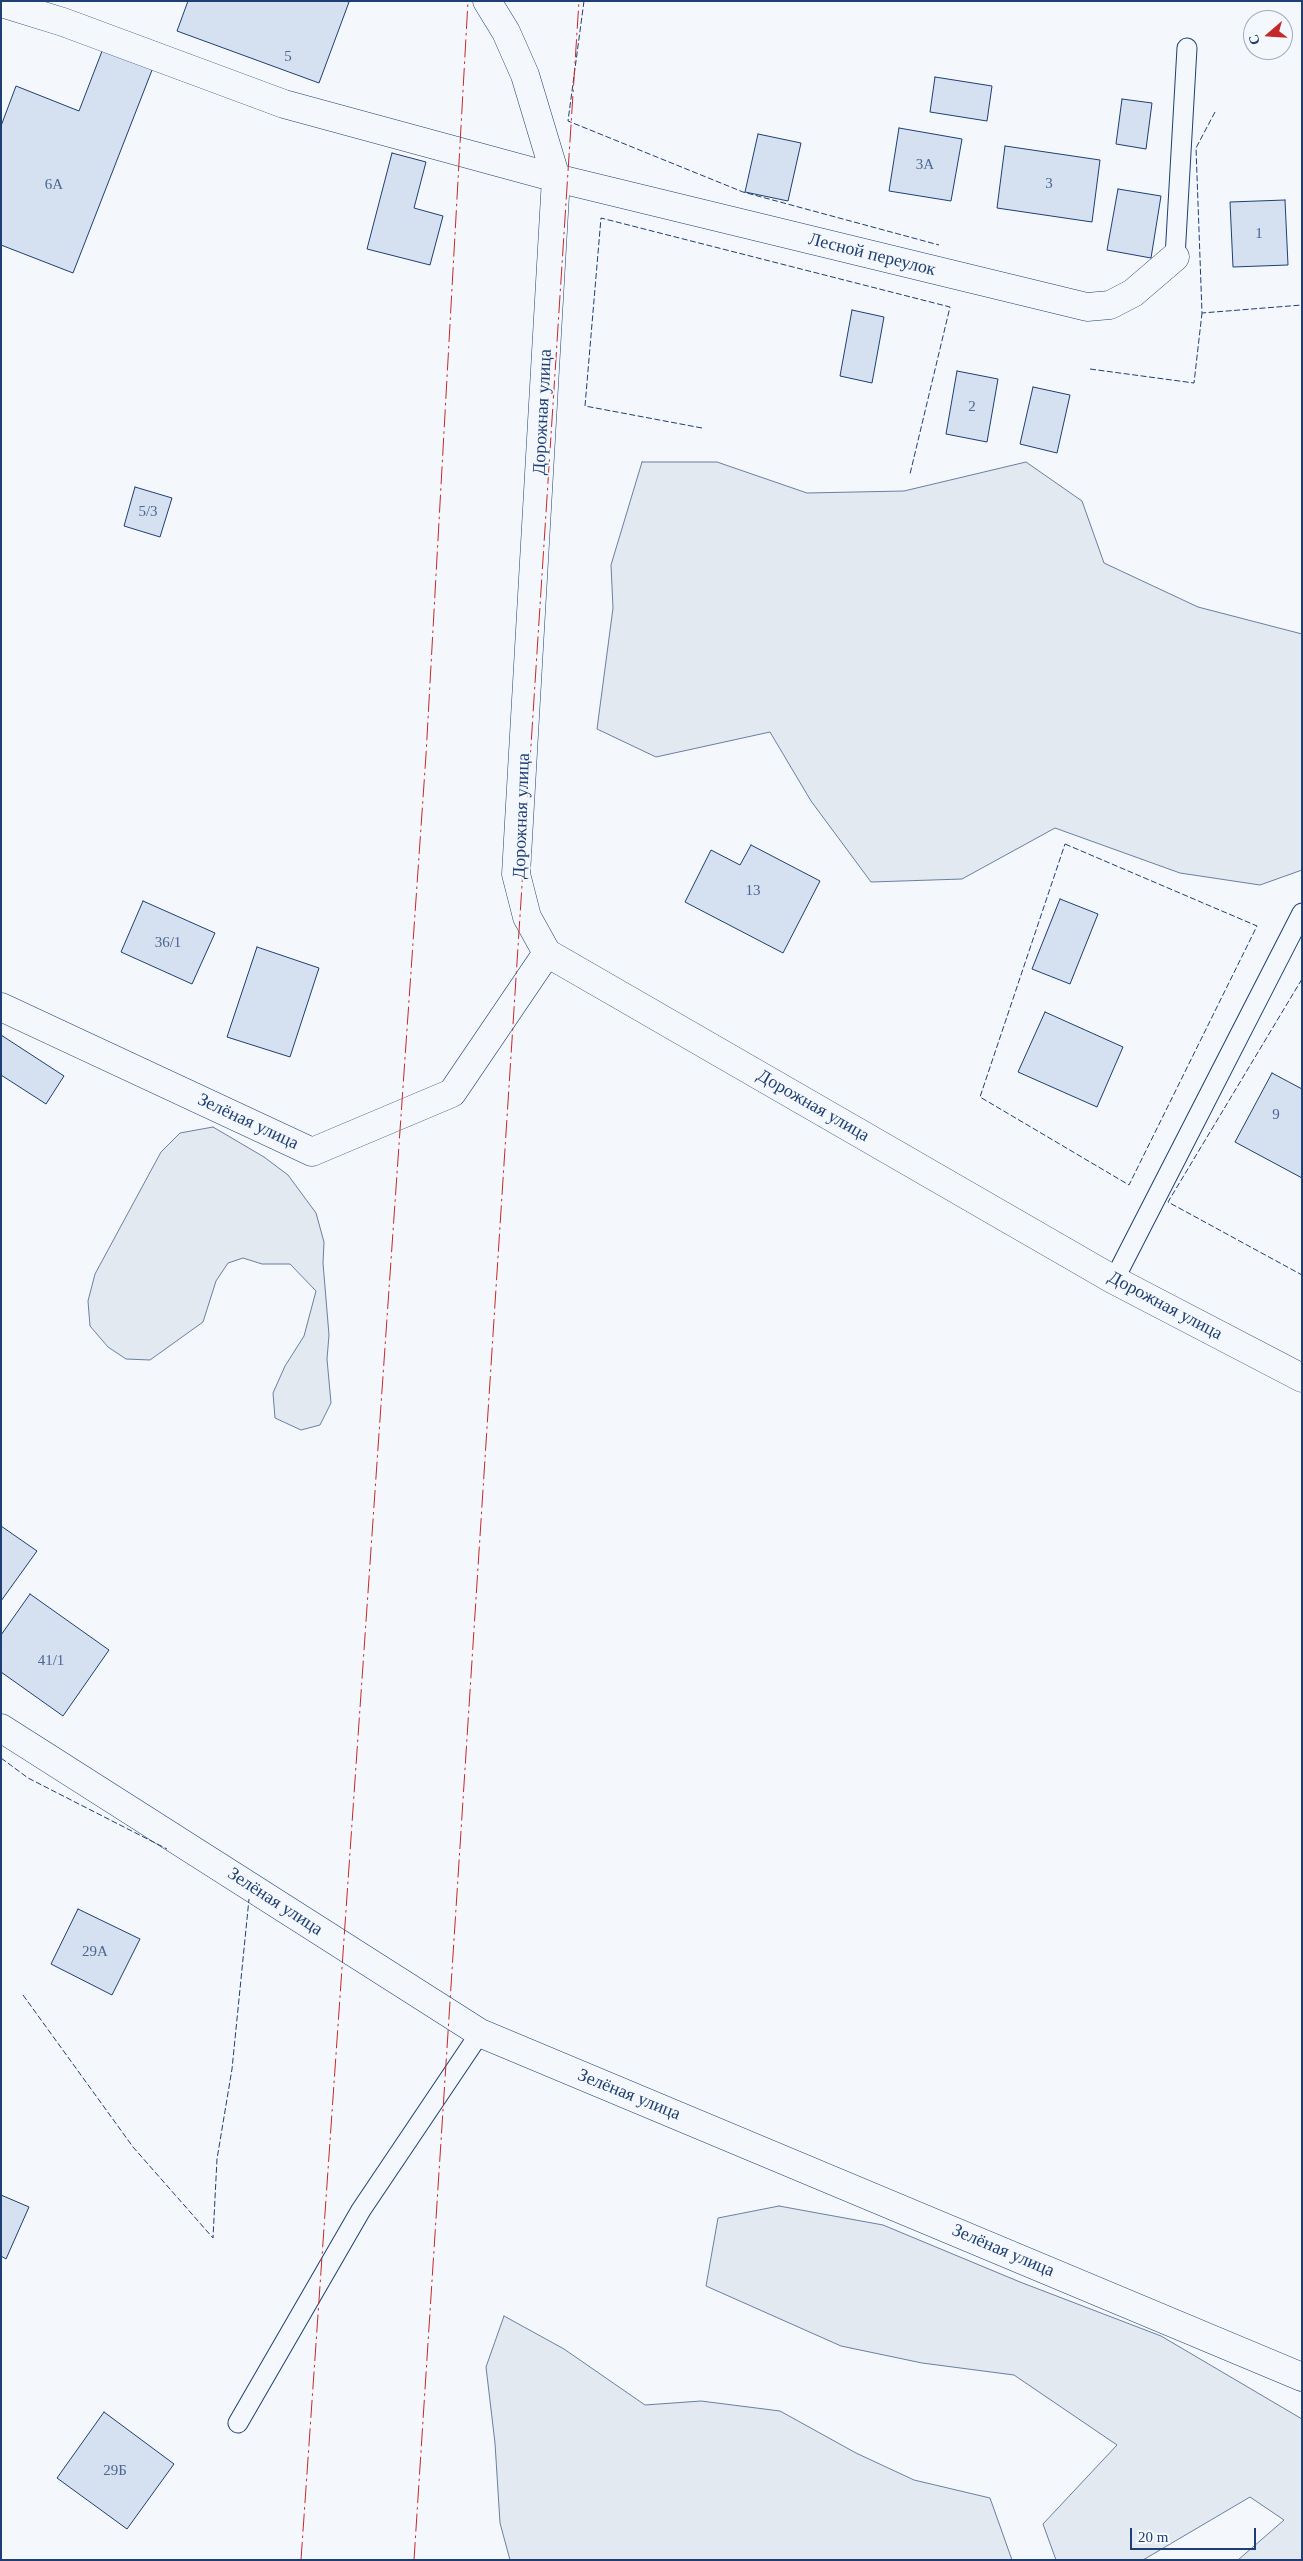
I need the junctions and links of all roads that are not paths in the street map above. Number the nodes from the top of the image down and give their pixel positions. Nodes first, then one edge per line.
1 (487, 1) edge
2 (1, 3) edge
3 (1187, 48) dead end
4 (556, 178) junction
5 (1175, 257) joint
6 (1302, 913) edge
7 (547, 953) junction
8 (1, 1007) edge
9 (1114, 1280) junction
10 (1302, 1378) edge
11 (1, 1728) edge
12 (480, 2033) junction
13 (1302, 2377) edge
14 (238, 2423) dead end

1 - 4 street, Дорожная улица
2 - 4 street, Лесной переулок
3 - 5 lane
4 - 5 street, Лесной переулок
4 - 7 street, Дорожная улица
6 - 9 lane
7 - 8 street, Зелёная улица
7 - 9 street, Дорожная улица
9 - 10 street, Дорожная улица
11 - 12 street, Зелёная улица
12 - 13 street, Зелёная улица
12 - 14 lane

